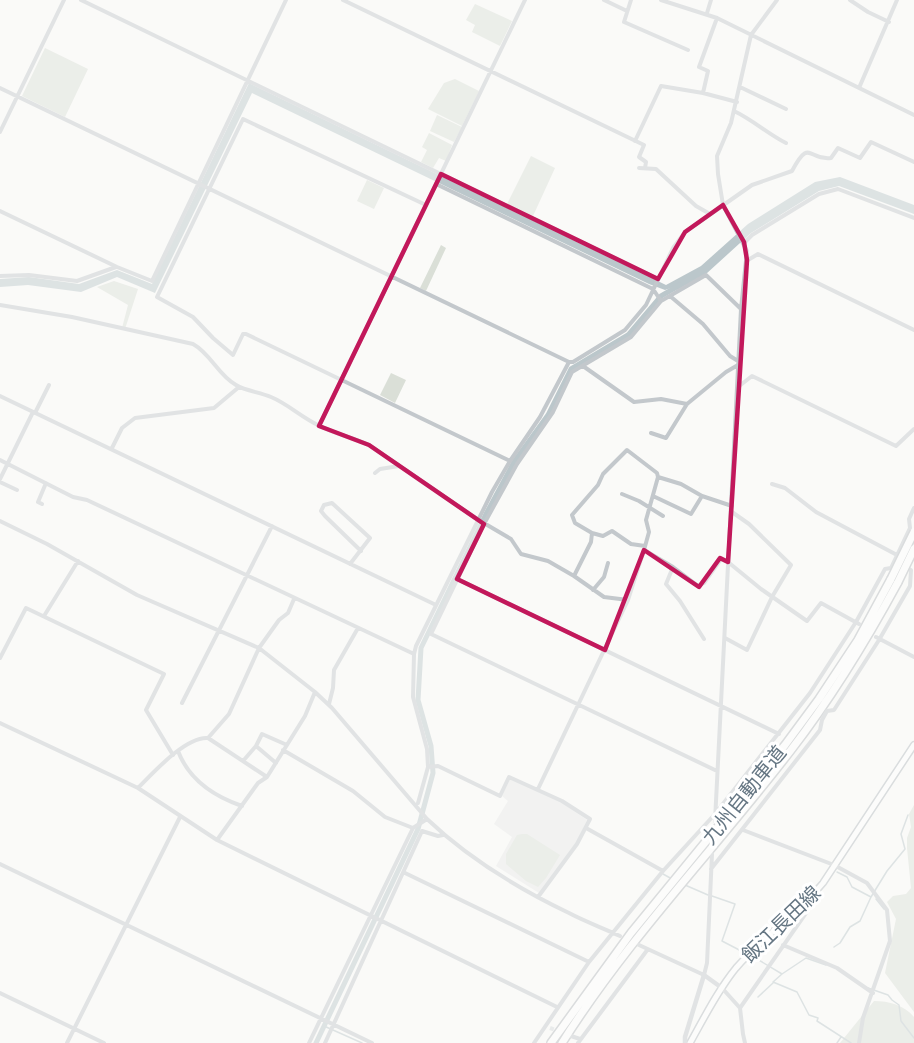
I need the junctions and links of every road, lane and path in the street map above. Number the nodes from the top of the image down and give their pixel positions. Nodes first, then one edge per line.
1 (64, 0) edge
2 (81, 0) edge
3 (286, 0) edge
4 (343, 0) edge
5 (525, 0) edge
6 (604, 0) edge
7 (631, 0) edge
8 (661, 0) edge
9 (711, 0) edge
10 (777, 0) edge
11 (850, 0) edge
12 (897, 0) edge
13 (627, 11) junction
14 (706, 13) junction
15 (717, 18) junction
16 (889, 22) junction
17 (751, 35) junction
18 (688, 50) dead end
19 (491, 72) junction
20 (247, 80) junction
21 (740, 87) junction
22 (0, 88) edge
23 (859, 88) junction
24 (703, 93) junction
25 (17, 96) junction
26 (737, 102) junction
27 (786, 109) dead end
28 (734, 111) junction
29 (914, 115) edge
30 (0, 132) edge
31 (635, 141) junction
32 (786, 143) dead end
33 (914, 162) edge
34 (639, 168) dead end
35 (645, 168) junction
36 (441, 174) junction
37 (197, 183) junction
38 (436, 184) junction
39 (208, 189) junction
40 (426, 205) junction
41 (723, 205) junction
42 (0, 211) edge
43 (710, 214) junction
44 (914, 218) edge
45 (744, 242) junction
46 (747, 260) junction
47 (117, 267) junction
48 (0, 276) edge
49 (392, 277) junction
50 (658, 279) junction
51 (653, 289) junction
52 (670, 296) junction
53 (661, 301) junction
54 (0, 305) edge
55 (741, 309) junction
56 (914, 330) edge
57 (569, 362) junction
58 (738, 363) junction
59 (583, 366) junction
60 (342, 380) junction
61 (49, 385) dead end
62 (239, 387) junction
63 (738, 387) junction
64 (0, 396) edge
65 (687, 404) junction
66 (34, 413) junction
67 (320, 426) junction
68 (914, 429) edge
69 (651, 433) dead end
70 (112, 448) junction
71 (0, 460) edge
72 (510, 461) junction
73 (8, 464) junction
74 (399, 466) junction
75 (375, 474) dead end
76 (658, 477) junction
77 (0, 481) edge
78 (46, 483) junction
79 (772, 484) dead end
80 (17, 490) dead end
81 (622, 494) dead end
82 (652, 496) junction
83 (702, 496) junction
84 (42, 504) dead end
85 (649, 508) junction
86 (914, 508) edge
87 (731, 509) junction
88 (663, 516) dead end
89 (477, 519) junction
90 (0, 521) edge
91 (484, 524) junction
92 (272, 526) junction
93 (914, 531) edge
94 (592, 533) junction
95 (645, 548) junction
96 (914, 549) edge
97 (361, 551) junction
98 (897, 555) junction
99 (78, 561) junction
100 (728, 562) junction
101 (894, 562) junction
102 (608, 563) dead end
103 (350, 564) junction
104 (673, 567) junction
105 (574, 576) junction
106 (247, 578) junction
107 (457, 579) junction
108 (895, 580) junction
109 (593, 590) junction
110 (772, 597) junction
111 (294, 599) junction
112 (628, 600) junction
113 (436, 605) junction
114 (44, 616) junction
115 (857, 623) junction
116 (358, 628) junction
117 (219, 630) junction
118 (724, 638) junction
119 (704, 639) dead end
120 (877, 639) junction
121 (259, 648) junction
122 (605, 650) junction
123 (414, 654) junction
124 (914, 657) edge
125 (0, 658) edge
126 (315, 692) junction
127 (182, 703) dead end
128 (328, 704) junction
129 (578, 704) junction
130 (721, 705) junction
131 (0, 723) edge
132 (779, 734) junction
133 (208, 738) junction
134 (286, 745) junction
135 (914, 745) edge
136 (256, 746) junction
137 (283, 750) junction
138 (178, 751) junction
139 (173, 755) junction
140 (243, 761) junction
141 (276, 763) junction
142 (786, 764) tunnel mouth
143 (429, 767) junction
144 (792, 767) junction
145 (717, 771) junction
146 (267, 777) junction
147 (138, 788) junction
148 (538, 789) junction
149 (418, 803) dead end
150 (242, 806) junction
151 (715, 814) junction
152 (180, 817) junction
153 (426, 820) junction
154 (715, 820) dead end
155 (413, 828) junction
156 (586, 828) junction
157 (743, 830) junction
158 (444, 835) junction
159 (217, 840) junction
160 (712, 854) dead end
161 (0, 864) edge
162 (834, 865) junction
163 (711, 869) junction
164 (663, 871) junction
165 (405, 873) junction
166 (682, 878) junction
167 (538, 897) junction
168 (809, 900) junction
169 (371, 916) junction
170 (381, 922) junction
171 (125, 925) junction
172 (613, 933) junction
173 (620, 936) dead end
174 (639, 945) dead end
175 (783, 945) junction
176 (648, 950) junction
177 (589, 962) junction
178 (704, 975) junction
179 (722, 988) junction
180 (0, 993) edge
181 (873, 993) junction
182 (557, 1006) junction
183 (740, 1008) junction
184 (321, 1019) junction
185 (333, 1024) junction
186 (544, 1026) junction
187 (74, 1029) junction
188 (550, 1029) tunnel mouth
189 (571, 1036) tunnel mouth
190 (579, 1041) edge
191 (67, 1043) edge
192 (104, 1043) edge
193 (309, 1043) edge
194 (325, 1043) edge
195 (372, 1043) edge
196 (534, 1043) edge
197 (551, 1043) edge
198 (562, 1043) edge
199 (685, 1043) edge
200 (690, 1043) edge
201 (746, 1043) edge
202 (859, 1043) edge

1 - 25 street
2 - 20 street
3 - 20 street
4 - 19 street
5 - 19 street
6 - 13 street
7 - 13 street
8 - 14 street
9 - 14 street
10 - 17 street
11 - 16 street
12 - 16 street
13 - 18 street
14 - 15 street
15 - 17 street
15 - 24 street
16 - 23 street
17 - 21 street
17 - 23 street
19 - 31 street
19 - 36 street
20 - 36 street
20 - 37 street
21 - 26 street
21 - 27 street
22 - 25 street
23 - 29 street
24 - 26 street
24 - 31 street
25 - 30 street
25 - 37 street
26 - 28 street
28 - 32 street
28 - 41 street
31 - 35 street
33 - 41 street
34 - 35 street
35 - 43 street
36 - 38 street
36 - 50 street
37 - 39 street
37 - 47 street
38 - 40 street
38 - 51 street
39 - 40 street
39 - 49 street
39 - 60 street
40 - 49 street
41 - 43 street
41 - 45 street
42 - 47 street
43 - 50 street
44 - 45 street
45 - 46 street
46 - 55 street
46 - 56 street
47 - 48 street
49 - 57 street
49 - 60 street
50 - 51 street
51 - 53 street
51 - 57 street
52 - 53 street
52 - 55 street
52 - 58 street
53 - 59 street
54 - 62 street
55 - 58 street
57 - 72 street
58 - 63 street
58 - 65 street
59 - 65 street
59 - 91 street
60 - 67 street
60 - 72 street
61 - 66 street
62 - 67 street
62 - 70 street
63 - 68 street
63 - 87 street
64 - 66 street
65 - 69 street
66 - 70 street
66 - 73 street
67 - 74 street
70 - 92 street
71 - 73 street
72 - 89 street
73 - 77 street
73 - 78 street
74 - 75 street
74 - 89 street
76 - 82 street
76 - 83 street
76 - 94 street
77 - 80 street
78 - 84 street
78 - 106 street
79 - 98 street
81 - 85 street
82 - 83 street
82 - 85 street
83 - 87 street
85 - 88 street
85 - 95 street
86 - 98 street
87 - 100 street
87 - 110 street
89 - 91 street
89 - 113 street
90 - 99 street
91 - 105 street
91 - 107 street
92 - 103 street
92 - 106 street
93 - 108 highway, 九州自動車道, bridge
94 - 95 street
94 - 105 street
95 - 104 street
95 - 112 street
96 - 108 highway, 九州自動車道, bridge
97 - 97 street
97 - 103 street
98 - 101 street
99 - 114 street
99 - 117 street
100 - 104 street
100 - 110 street
100 - 118 street
101 - 115 street
101 - 120 street
102 - 109 street
103 - 113 street
104 - 119 street
105 - 109 street
106 - 111 street
106 - 117 street
107 - 122 street
107 - 129 street
108 - 166 highway, 九州自動車道
109 - 112 street
110 - 115 street
110 - 118 street
111 - 116 street
111 - 121 street
112 - 122 street
113 - 123 street
114 - 125 street
114 - 139 street
115 - 132 street
116 - 123 street
116 - 128 street
117 - 121 street
117 - 127 street
118 - 130 street
120 - 124 street
120 - 144 street
121 - 126 street
121 - 133 street
122 - 129 street
122 - 130 street
123 - 143 street
126 - 128 street
126 - 134 street
128 - 153 street
129 - 145 street
129 - 148 street
130 - 132 street
130 - 145 street
131 - 147 street
132 - 151 street
133 - 138 street
133 - 140 street
134 - 136 street
134 - 137 street
135 - 162 main road, 飯江長田線
136 - 140 street
136 - 141 street
137 - 141 street
137 - 155 street
138 - 139 street
138 - 150 street
139 - 147 street
140 - 146 street
141 - 146 street
142 - 144 street
143 - 148 street
143 - 149 street
144 - 157 street
145 - 151 street
146 - 150 street
147 - 152 street
148 - 156 street
150 - 159 street
151 - 154 street
151 - 164 street
152 - 159 street
152 - 171 street
153 - 155 street
153 - 158 street
155 - 169 street
156 - 164 street
156 - 167 street
157 - 162 street
157 - 163 street
158 - 165 street
158 - 167 street
159 - 169 street
160 - 163 street
161 - 171 street
162 - 168 main road, 飯江長田線
162 - 181 street
163 - 178 street
164 - 172 street
165 - 170 street
165 - 177 street
166 - 197 highway, 九州自動車道
166 - 198 highway, 九州自動車道
167 - 172 street
168 - 175 street
168 - 179 main road, 飯江長田線
169 - 170 street
169 - 184 street
170 - 182 street
170 - 185 street
171 - 184 street
171 - 187 street
172 - 173 street
172 - 177 street
174 - 176 street
175 - 181 street
175 - 183 street
176 - 178 street
176 - 190 street
177 - 182 street
178 - 179 street
178 - 199 street
179 - 183 street
179 - 200 main road, 飯江長田線
180 - 187 street
181 - 202 street
182 - 186 street
183 - 201 street
184 - 185 street
184 - 193 street
185 - 194 street
185 - 195 street
186 - 188 street
186 - 196 street
187 - 191 street
187 - 192 street
189 - 190 street

